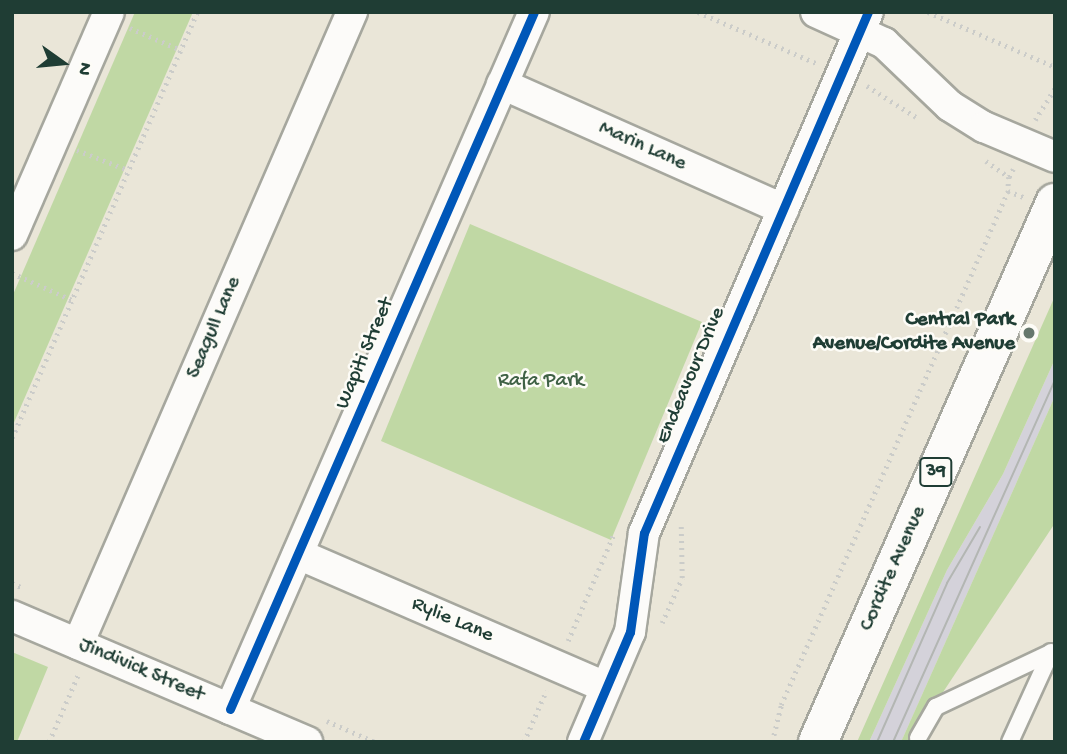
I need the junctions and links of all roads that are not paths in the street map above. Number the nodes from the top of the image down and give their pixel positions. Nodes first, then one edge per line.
1 (352, 12) edge
2 (534, 12) edge
3 (816, 12) edge
4 (108, 15) edge
5 (864, 22) edge
6 (502, 84) junction
7 (1055, 158) edge
8 (1055, 203) edge
9 (783, 209) junction
10 (12, 235) edge
11 (298, 554) junction
12 (12, 616) edge
13 (78, 644) junction
14 (1051, 651) edge
15 (606, 687) junction
16 (230, 709) junction
17 (918, 738) dead end
18 (307, 742) edge
19 (583, 742) edge
20 (818, 742) edge
21 (1010, 742) edge

1 - 13 street, Seagull Lane
2 - 6 street, Wapiti Street
3 - 5 street
4 - 10 street
5 - 7 street
5 - 9 street, Endeavour Drive
6 - 9 street, Marin Lane
6 - 11 street, Wapiti Street
8 - 20 main road, Cordite Avenue / 39
9 - 15 street, Endeavour Drive
11 - 15 street, Rylie Lane
11 - 16 street, Wapiti Street
12 - 13 street, Jindivick Street
13 - 16 street, Jindivick Street
14 - 17 lane
14 - 21 lane
15 - 19 street, Endeavour Drive
16 - 18 street, Jindivick Street

